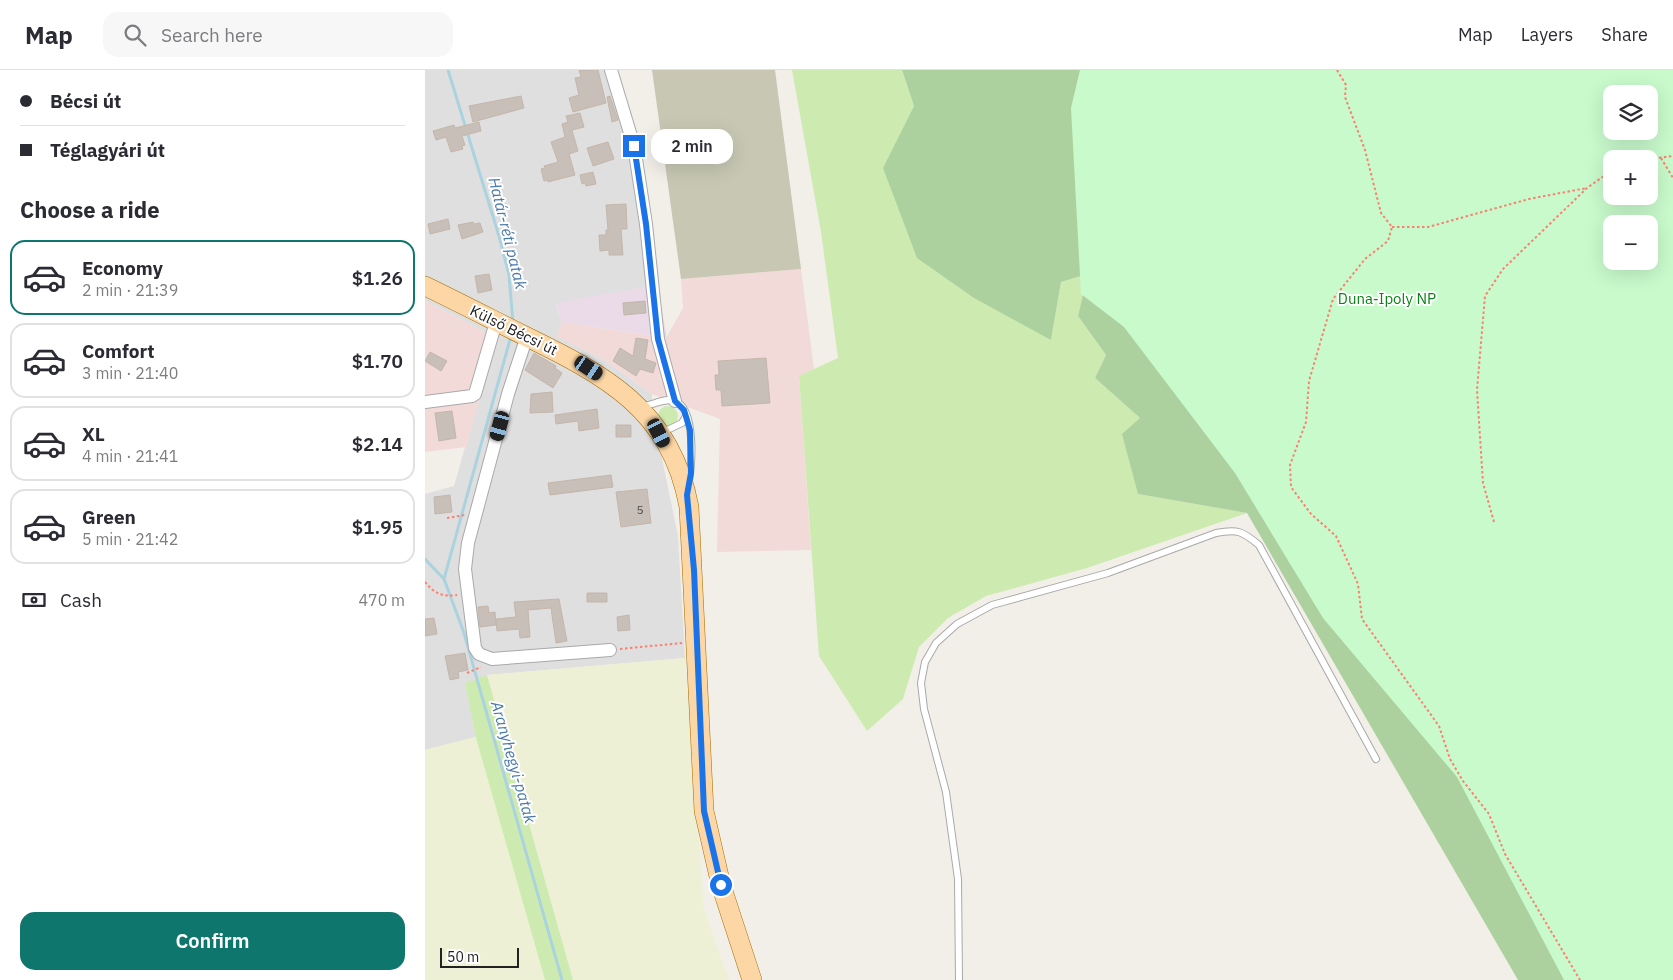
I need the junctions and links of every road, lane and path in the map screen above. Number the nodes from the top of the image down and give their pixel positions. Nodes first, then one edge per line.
1 (611, 70) edge
2 (1337, 70) edge
3 (1673, 156) edge
4 (1658, 158) edge
5 (1661, 158) junction
6 (1603, 177) edge
7 (1673, 178) edge
8 (1587, 188) junction
9 (1392, 227) junction
10 (425, 286) edge
11 (496, 322) junction
12 (527, 336) junction
13 (675, 401) junction
14 (425, 402) edge
15 (645, 409) junction
16 (687, 416) junction
17 (659, 433) junction
18 (687, 495) junction
19 (468, 515) dead end
20 (447, 518) dead end
21 (1494, 522) dead end
22 (425, 582) edge
23 (457, 595) dead end
24 (696, 642) junction
25 (610, 650) joint
26 (479, 670) dead end
27 (467, 673) dead end
28 (1376, 759) dead end
29 (752, 980) edge
30 (959, 980) edge
31 (1580, 980) edge

1 - 13 street
2 - 9 path
3 - 5 path
4 - 5 path
5 - 7 path
6 - 8 path
8 - 9 path
8 - 21 path
9 - 31 path
10 - 11 main road, Külső Bécsi út
11 - 12 main road, Külső Bécsi út
11 - 14 street
12 - 15 main road, Külső Bécsi út
12 - 25 street
13 - 15 lane
13 - 16 lane
15 - 17 main road, Külső Bécsi út
16 - 17 lane
16 - 18 lane
17 - 18 main road, Külső Bécsi út
18 - 24 main road, Külső Bécsi út
19 - 20 path
22 - 23 path
24 - 25 path
24 - 29 main road, Külső Bécsi út
26 - 27 path
28 - 30 lane

